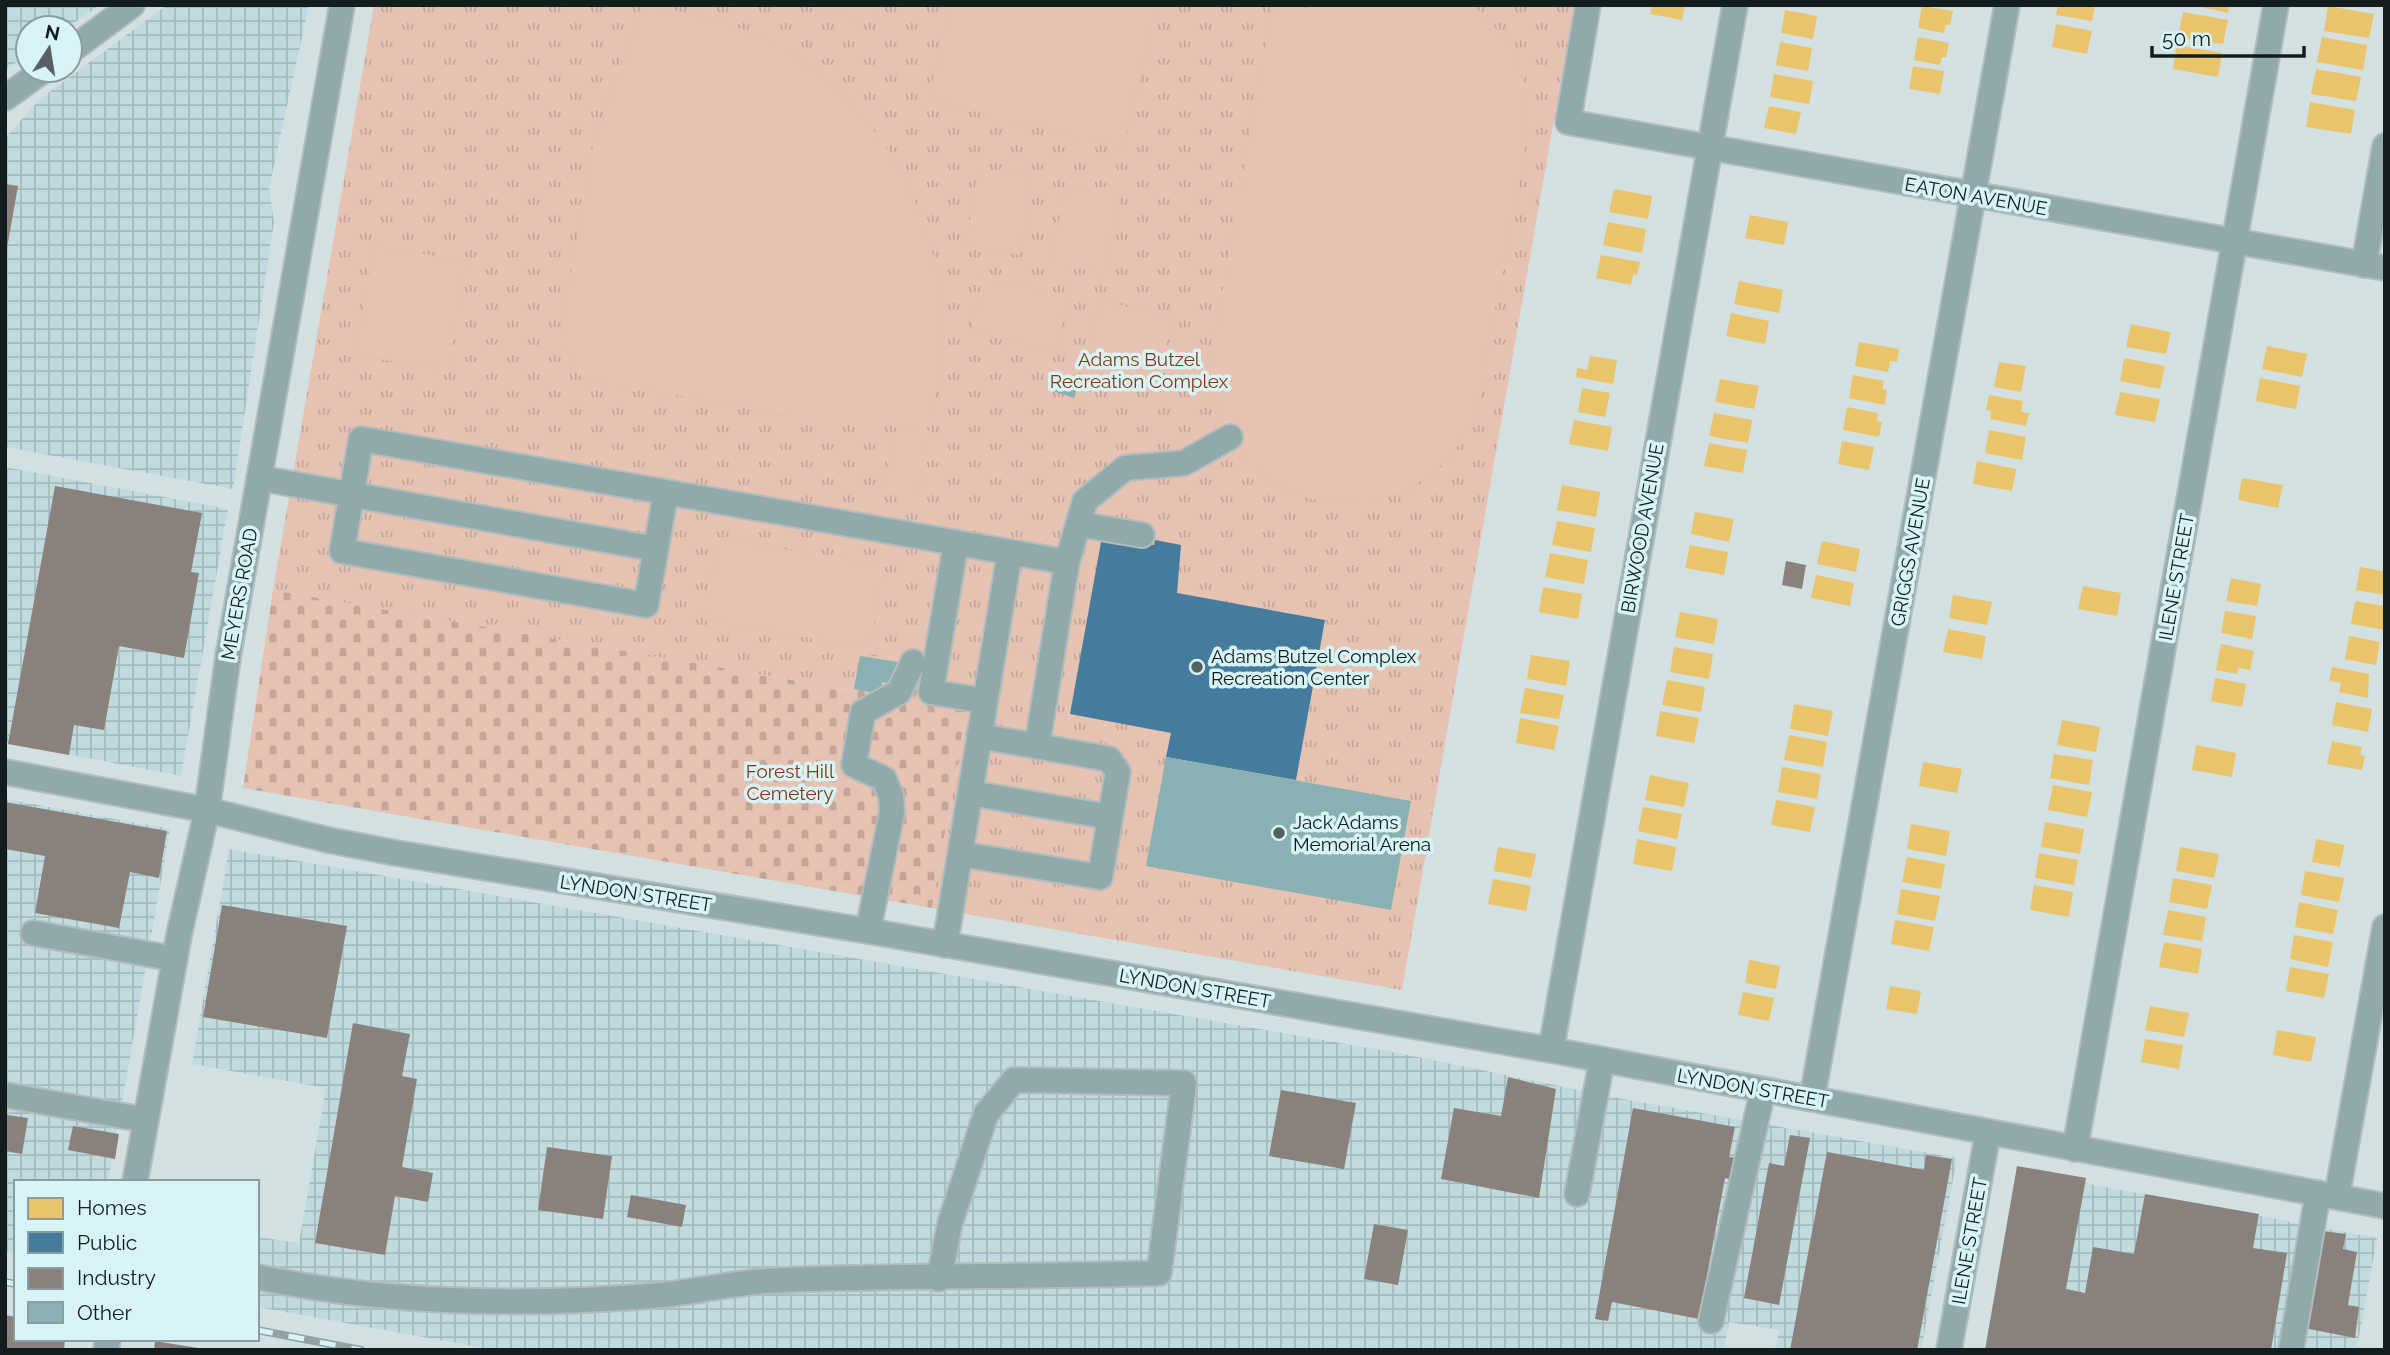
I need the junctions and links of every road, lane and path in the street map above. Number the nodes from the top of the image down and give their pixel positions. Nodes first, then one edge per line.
1 (132, 5) edge
2 (342, 5) edge
3 (1588, 5) edge
4 (1735, 5) edge
5 (2007, 5) edge
6 (2276, 5) edge
7 (84, 41) edge
8 (24, 84) edge
9 (5, 98) edge
10 (2385, 146) edge
11 (1709, 149) junction
12 (1973, 195) junction
13 (2235, 242) junction
14 (2374, 267) edge
15 (1230, 437) dead end
16 (259, 478) junction
17 (666, 492) junction
18 (352, 494) junction
19 (1078, 524) junction
20 (1142, 535) dead end
21 (956, 543) junction
22 (656, 549) junction
23 (1010, 552) junction
24 (1067, 562) junction
25 (913, 662) dead end
26 (985, 701) junction
27 (979, 736) junction
28 (1037, 746) junction
29 (5, 772) edge
30 (970, 793) junction
31 (207, 810) junction
32 (1110, 817) junction
33 (960, 854) junction
34 (2385, 927) edge
35 (869, 931) junction
36 (33, 933) dead end
37 (945, 944) junction
38 (175, 959) junction
39 (1551, 1050) junction
40 (1602, 1060) junction
41 (1763, 1090) junction
42 (5, 1095) edge
43 (1812, 1099) junction
44 (146, 1121) junction
45 (1988, 1132) junction
46 (2076, 1149) junction
47 (135, 1180) edge
48 (1577, 1194) dead end
49 (2327, 1195) junction
50 (2385, 1206) edge
51 (259, 1277) edge
52 (939, 1279) junction
53 (1711, 1321) dead end
54 (1949, 1350) edge
55 (2291, 1350) edge

1 - 7 street
2 - 16 street, MEYERS ROAD
3 - 11 street, EATON AVENUE
4 - 11 street, BIRWOOD AVENUE
5 - 12 street, GRIGGS AVENUE
6 - 13 street, ILENE STREET
8 - 9 street
10 - 14 street
11 - 12 street, EATON AVENUE
11 - 39 street, BIRWOOD AVENUE
12 - 13 street, EATON AVENUE
12 - 43 street, GRIGGS AVENUE
13 - 14 street, EATON AVENUE
13 - 46 street, ILENE STREET
15 - 19 street
16 - 18 street
16 - 31 street, MEYERS ROAD
17 - 18 street
17 - 21 street
17 - 22 street
18 - 22 street
18 - 22 street
19 - 20 street
19 - 24 street
21 - 23 street
21 - 26 street
23 - 24 street
23 - 26 street
24 - 28 street
25 - 35 street
26 - 27 street
27 - 28 street
27 - 30 street
28 - 32 street
29 - 31 street, LYNDON STREET
30 - 32 street
30 - 33 street
31 - 35 street, LYNDON STREET
31 - 38 street, MEYERS ROAD
32 - 33 street
33 - 37 street
34 - 49 street
35 - 37 street, LYNDON STREET
36 - 38 street
37 - 39 street, LYNDON STREET
38 - 44 street, MEYERS ROAD
39 - 40 street, LYNDON STREET
40 - 41 street, LYNDON STREET
40 - 48 street
41 - 43 street, LYNDON STREET
41 - 53 street
42 - 44 street
43 - 45 street, LYNDON STREET
44 - 47 street, MEYERS ROAD
45 - 46 street, LYNDON STREET
45 - 54 street, ILENE STREET
46 - 49 street, LYNDON STREET
49 - 50 street, LYNDON STREET
49 - 55 street
51 - 52 street
52 - 52 street

